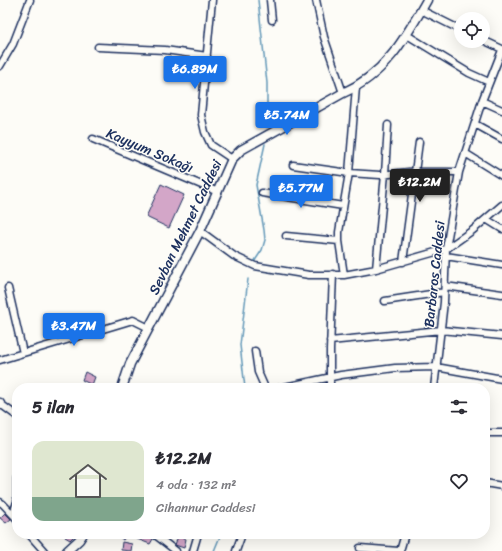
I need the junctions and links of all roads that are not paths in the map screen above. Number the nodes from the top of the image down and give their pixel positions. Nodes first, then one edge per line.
1 (30, 0) edge
2 (212, 0) edge
3 (270, 0) edge
4 (316, 0) edge
5 (427, 0) edge
6 (421, 10) junction
7 (272, 20) dead end
8 (454, 26) edge
9 (407, 35) junction
10 (490, 43) edge
11 (98, 47) dead end
12 (502, 49) edge
13 (207, 56) junction
14 (0, 66) edge
15 (495, 68) junction
16 (502, 72) edge
17 (490, 82) junction
18 (356, 87) junction
19 (344, 93) junction
20 (482, 101) junction
21 (502, 110) edge
22 (475, 124) junction
23 (388, 125) dead end
24 (93, 139) dead end
25 (502, 139) edge
26 (419, 142) dead end
27 (465, 153) junction
28 (232, 159) junction
29 (293, 165) dead end
30 (415, 172) junction
31 (459, 172) junction
32 (349, 173) junction
33 (385, 174) junction
34 (502, 176) edge
35 (218, 192) junction
36 (262, 193) dead end
37 (502, 205) edge
38 (343, 206) junction
39 (486, 219) junction
40 (502, 229) edge
41 (200, 231) junction
42 (286, 236) dead end
43 (339, 242) junction
44 (446, 249) junction
45 (446, 256) junction
46 (403, 262) junction
47 (502, 265) edge
48 (376, 269) junction
49 (333, 274) junction
50 (344, 275) junction
51 (8, 288) dead end
52 (445, 289) junction
53 (502, 294) edge
54 (385, 300) dead end
55 (149, 328) junction
56 (441, 330) junction
57 (502, 336) edge
58 (330, 340) junction
59 (255, 351) dead end
60 (23, 353) junction
61 (0, 360) edge
62 (436, 367) junction
63 (330, 378) junction
64 (502, 379) edge
65 (124, 383) edge
66 (263, 383) edge
67 (305, 383) edge
68 (330, 383) edge
69 (434, 383) edge
70 (0, 402) edge
71 (12, 412) edge
72 (490, 432) edge
73 (502, 433) edge
74 (490, 484) edge
75 (502, 486) edge
76 (0, 502) edge
77 (12, 513) edge
78 (33, 539) edge
79 (80, 539) edge
80 (160, 539) edge
81 (197, 539) edge
82 (240, 539) edge
83 (404, 539) edge
84 (360, 548) dead end
85 (44, 551) edge
86 (67, 551) edge
87 (176, 551) edge
88 (193, 551) edge
89 (236, 551) edge
90 (400, 551) edge

1 - 14 street
2 - 13 street
3 - 7 street
4 - 19 street
5 - 6 main road, Sevban Mehmet Caddesi
6 - 8 street
6 - 9 main road, Sevban Mehmet Caddesi
9 - 17 street
9 - 18 main road, Sevban Mehmet Caddesi
10 - 12 street
11 - 13 street
12 - 15 street, Barbaros Caddesi
13 - 28 street
15 - 16 street
15 - 17 street, Barbaros Caddesi
17 - 20 street, Barbaros Caddesi
18 - 19 main road, Sevban Mehmet Caddesi
18 - 32 street
19 - 28 main road, Sevban Mehmet Caddesi
20 - 21 street
20 - 22 street, Barbaros Caddesi
22 - 25 street
22 - 27 street, Barbaros Caddesi
23 - 33 street
24 - 35 street, Kayyum Sokağı
26 - 30 street
27 - 31 street, Barbaros Caddesi
27 - 34 street
28 - 35 main road, Sevban Mehmet Caddesi
29 - 32 street
30 - 31 street
30 - 33 street
30 - 46 street
31 - 44 street, Barbaros Caddesi
32 - 33 street
32 - 38 street
33 - 48 street
35 - 41 main road, Sevban Mehmet Caddesi
36 - 38 street
37 - 39 street
38 - 43 street
39 - 40 street
39 - 44 street
41 - 49 street
41 - 55 main road, Sevban Mehmet Caddesi
42 - 43 street
43 - 50 street
44 - 45 street, Barbaros Caddesi
44 - 46 street
45 - 47 street
45 - 52 street, Barbaros Caddesi
46 - 48 street
48 - 50 street
49 - 50 street
49 - 58 street
51 - 60 street
52 - 53 street
52 - 54 street
52 - 56 street, Barbaros Caddesi
55 - 60 street
55 - 65 main road, Sevban Mehmet Caddesi
56 - 57 street
56 - 58 street
56 - 62 street, Barbaros Caddesi
58 - 63 street
59 - 66 street
60 - 61 street
62 - 63 street
62 - 64 street
62 - 69 street, Barbaros Caddesi
63 - 67 street
63 - 68 street
70 - 71 street
72 - 73 street
74 - 75 street
76 - 77 street
78 - 85 street
79 - 86 main road
80 - 87 street
81 - 88 street
82 - 89 street
83 - 90 street
84 - 90 street

